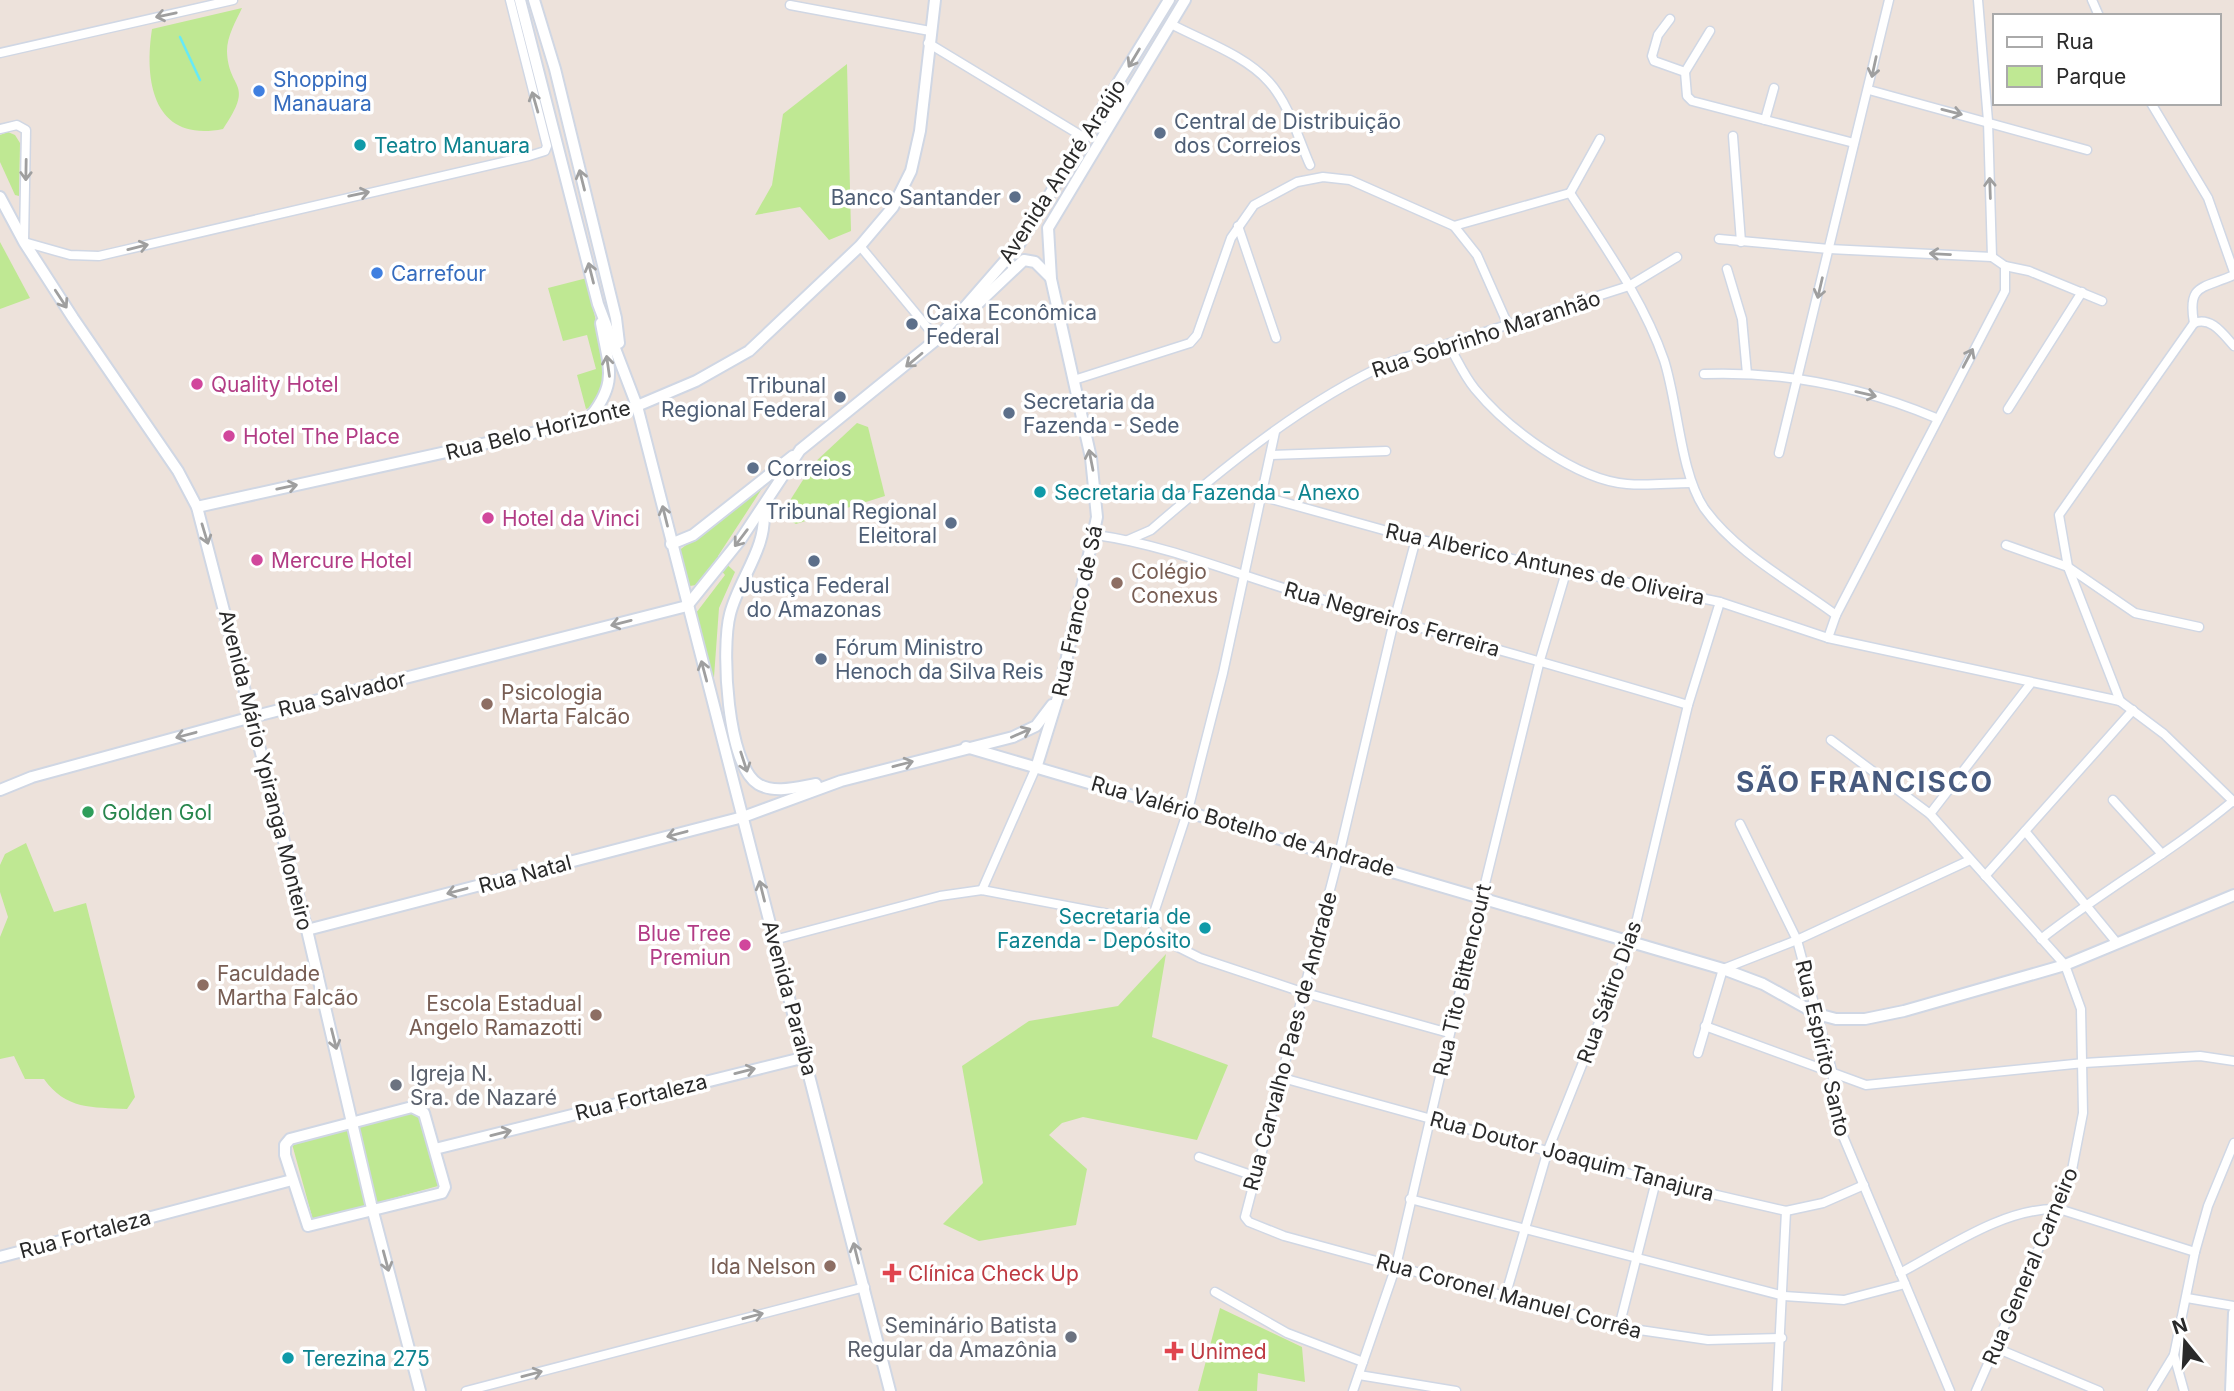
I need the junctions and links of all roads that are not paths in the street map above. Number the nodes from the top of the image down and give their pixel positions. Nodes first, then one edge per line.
1 (233, 0) edge
2 (510, 0) edge
3 (520, 0) edge
4 (534, 0) edge
5 (935, 0) edge
6 (1169, 0) edge
7 (1185, 0) edge
8 (1889, 0) edge
9 (1978, 0) edge
10 (790, 5) dead end
11 (1670, 19) dead end
12 (1171, 24) junction
13 (527, 29) junction
14 (1710, 31) dead end
15 (929, 37) junction
16 (521, 46) junction
17 (0, 53) edge
18 (1685, 72) junction
19 (1773, 88) dead end
20 (1869, 90) junction
21 (2152, 105) edge
22 (1765, 120) junction
23 (1988, 121) junction
24 (0, 129) edge
25 (1733, 136) dead end
26 (1085, 138) junction
27 (1600, 139) dead end
28 (1854, 142) junction
29 (2087, 150) dead end
30 (1310, 165) dead end
31 (1570, 193) junction
32 (0, 197) edge
33 (1052, 217) joint
34 (1238, 226) junction
35 (1454, 226) junction
36 (1719, 239) dead end
37 (24, 242) junction
38 (1741, 243) junction
39 (859, 246) junction
40 (1829, 249) junction
41 (1677, 257) dead end
42 (1992, 257) junction
43 (2005, 266) junction
44 (1727, 269) dead end
45 (2234, 273) edge
46 (1051, 279) junction
47 (1629, 286) junction
48 (2082, 292) junction
49 (2102, 301) dead end
50 (598, 304) junction
51 (2194, 323) junction
52 (1508, 325) junction
53 (948, 328) junction
54 (1276, 338) dead end
55 (937, 339) junction
56 (1448, 344) junction
57 (2234, 346) edge
58 (621, 360) junction
59 (1704, 374) dead end
60 (1747, 374) junction
61 (1799, 378) junction
62 (1074, 380) junction
63 (637, 406) junction
64 (2008, 409) dead end
65 (1936, 418) junction
66 (587, 421) junction
67 (1275, 432) junction
68 (800, 450) junction
69 (1386, 451) dead end
70 (1779, 453) dead end
71 (1271, 455) junction
72 (1691, 483) junction
73 (1261, 496) junction
74 (197, 507) junction
75 (763, 508) junction
76 (1096, 535) junction
77 (1416, 539) junction
78 (1128, 540) junction
79 (671, 544) junction
80 (2006, 545) dead end
81 (2068, 567) junction
82 (1567, 569) junction
83 (1241, 576) junction
84 (1720, 602) junction
85 (687, 607) junction
86 (1836, 615) junction
87 (1394, 621) junction
88 (2199, 627) dead end
89 (1828, 638) junction
90 (1540, 660) junction
91 (2031, 683) junction
92 (1059, 694) junction
93 (2120, 701) junction
94 (1688, 705) junction
95 (2133, 710) junction
96 (252, 717) junction
97 (1831, 740) dead end
98 (966, 747) junction
99 (1038, 765) junction
100 (841, 781) junction
101 (0, 790) edge
102 (2113, 800) dead end
103 (2233, 801) edge
104 (1188, 810) junction
105 (1930, 814) junction
106 (743, 817) junction
107 (1740, 824) dead end
108 (2025, 831) junction
109 (2162, 854) junction
110 (1339, 855) junction
111 (1970, 860) junction
112 (1985, 876) junction
113 (982, 890) junction
114 (2234, 895) edge
115 (1482, 896) junction
116 (2086, 903) junction
117 (1151, 922) junction
118 (307, 930) junction
119 (2041, 939) junction
120 (774, 940) junction
121 (1632, 940) junction
122 (1797, 940) junction
123 (2117, 943) junction
124 (2065, 965) junction
125 (1723, 969) junction
126 (1302, 992) junction
127 (1817, 1014) junction
128 (1706, 1026) junction
129 (1449, 1033) junction
130 (1698, 1053) dead end
131 (806, 1057) junction
132 (2234, 1061) edge
133 (2084, 1063) junction
134 (1832, 1071) junction
135 (1279, 1077) junction
136 (1429, 1117) junction
137 (354, 1121) junction
138 (2234, 1143) edge
139 (435, 1149) junction
140 (1548, 1150) junction
141 (1199, 1157) dead end
142 (1254, 1176) junction
143 (292, 1180) junction
144 (1656, 1181) junction
145 (1864, 1185) junction
146 (1410, 1199) junction
147 (2059, 1209) junction
148 (1786, 1211) junction
149 (373, 1213) junction
150 (1245, 1217) joint
151 (1525, 1230) junction
152 (2195, 1252) junction
153 (0, 1257) edge
154 (1634, 1259) junction
155 (1396, 1266) junction
156 (1900, 1273) junction
157 (1905, 1284) junction
158 (865, 1287) junction
159 (1215, 1292) dead end
160 (1784, 1296) junction
161 (1505, 1297) junction
162 (2187, 1298) junction
163 (2234, 1306) edge
164 (2234, 1313) edge
165 (1619, 1327) junction
166 (1782, 1338) junction
167 (1996, 1348) junction
168 (2174, 1355) junction
169 (1363, 1362) junction
170 (1359, 1375) junction
171 (420, 1391) edge
172 (466, 1391) edge
173 (890, 1391) edge
174 (1353, 1391) edge
175 (1456, 1391) edge
176 (1777, 1391) edge
177 (1950, 1391) edge
178 (1976, 1391) edge
179 (2099, 1391) edge
180 (2152, 1391) edge
181 (2183, 1391) edge
182 (2231, 1391) edge

1 -> 17 street
2 - 16 street
3 - 13 main road
58 -> 4 main road
5 - 15 main road, Rua Belo Horizonte
6 -> 26 main road, Avenida André Araújo
7 - 12 main road, Avenida André Araújo
8 -> 20 street
9 - 23 street
10 - 15 street
11 - 18 street
12 - 30 street
12 - 33 main road, Avenida André Araújo
13 - 16 main road
50 -> 13 main road
14 - 18 street
15 - 26 street
15 - 39 main road, Rua Belo Horizonte
37 -> 16 street
18 - 22 street
19 - 22 street
20 -> 23 street
20 - 28 street
21 - 45 street
22 - 28 street
23 - 29 street
42 -> 23 street
24 -> 37 street
25 - 38 street
26 - 53 main road, Avenida André Araújo
27 - 31 street
28 - 40 street
31 - 35 street
31 - 47 street
32 - 37 main road, Avenida Mário Ypiranga Monteiro
33 - 46 main road, Rua Franco de Sá
34 - 35 street
34 - 54 street
34 - 62 street
35 - 52 street
36 - 38 street
37 -> 74 main road, Avenida Mário Ypiranga Monteiro
38 - 40 street
39 - 55 street
39 - 63 main road, Rua Belo Horizonte
42 -> 40 street
40 -> 61 street
41 - 47 street, Rua Sobrinho Maranhão
42 - 43 street
43 - 48 street
65 -> 43 street
44 - 60 street
45 - 51 street
46 - 53 main road
46 - 62 main road, Rua Franco de Sá
47 - 52 street, Rua Sobrinho Maranhão
47 - 72 street
48 - 49 street
48 - 64 street
50 - 58 main road
66 -> 50 main road
51 - 57 street
51 - 81 street
52 - 56 street, Rua Sobrinho Maranhão
53 - 55 main road, Avenida André Araújo
55 -> 68 main road, Avenida André Araújo
56 - 67 street, Rua Sobrinho Maranhão
56 - 72 street
58 - 63 main road, Avenida Paraíba
59 - 60 street
60 - 61 street
61 -> 65 street
61 - 70 street
76 -> 62 main road, Rua Franco de Sá
63 - 66 main road, Rua Belo Horizonte
79 -> 63 main road, Avenida Paraíba
65 - 86 street
74 -> 66 main road, Rua Belo Horizonte
67 - 71 street
67 - 78 street, Rua Sobrinho Maranhão
68 - 75 main road, Avenida André Araújo
68 - 79 main road
69 - 71 street
71 - 73 street
72 - 86 street
73 - 77 street, Rua Alberico Antunes de Oliveira
73 - 83 street
74 -> 96 main road, Avenida Mário Ypiranga Monteiro
75 -> 85 main road, Avenida André Araújo
75 -> 100 main road
76 - 78 street, Rua Negreiros Ferreira
76 - 92 main road, Rua Franco de Sá
77 - 82 street, Rua Alberico Antunes de Oliveira
77 - 87 street, Rua Carvalho Paes de Andrade
78 - 83 street, Rua Negreiros Ferreira
79 - 85 main road, Avenida Paraíba
80 - 81 street
81 - 88 street
81 - 93 street
82 - 84 street, Rua Alberico Antunes de Oliveira
82 - 90 street, Rua Tito Bittencourt
83 - 87 street, Rua Negreiros Ferreira
83 - 104 street
84 - 89 street, Rua Alberico Antunes de Oliveira
84 - 94 street, Rua Sátiro Dias
85 -> 96 main road, Rua Salvador
106 -> 85 main road, Avenida Paraíba
86 - 89 street
87 - 90 street, Rua Negreiros Ferreira
87 - 110 street, Rua Carvalho Paes de Andrade
89 - 91 street, Rua Alberico Antunes de Oliveira
90 - 94 street, Rua Negreiros Ferreira
90 - 115 street, Rua Tito Bittencourt
91 - 93 street, Rua Alberico Antunes de Oliveira
91 - 105 street
98 -> 92 main road
92 - 99 main road, Rua Franco de Sá
93 - 95 street
94 - 121 street, Rua Sátiro Dias
95 - 103 street
95 - 108 street
96 -> 101 main road, Rua Salvador
96 - 118 main road, Avenida Mário Ypiranga Monteiro
97 - 105 street, Rua General Carneiro
98 - 99 main road, Rua Valério Botelho de Andrade
100 -> 98 main road, Rua Valério Botelho de Andrade
99 - 104 main road, Rua Valério Botelho de Andrade
99 - 113 street, Rua Franco de Sá
100 - 106 main road, Rua Valério Botelho de Andrade
102 - 109 street
103 - 109 street
104 - 110 main road, Rua Valério Botelho de Andrade
104 - 117 street
105 - 111 street, Rua General Carneiro
106 -> 118 main road, Rua Natal
120 -> 106 main road, Avenida Paraíba
107 - 122 street, Rua Espírito Santo
108 - 112 street
108 - 116 street
109 - 116 street
110 - 115 main road, Rua Valério Botelho de Andrade
110 - 126 street, Rua Carvalho Paes de Andrade
111 - 112 street, Rua General Carneiro
111 - 122 street
112 - 119 street, Rua General Carneiro
113 - 117 street
113 - 120 street
114 - 123 main road
115 - 121 main road, Rua Valério Botelho de Andrade
115 - 129 street, Rua Tito Bittencourt
116 - 119 street
116 - 123 street
117 - 126 street
118 -> 137 main road, Avenida Mário Ypiranga Monteiro
119 - 124 street, Rua General Carneiro
120 - 131 main road, Avenida Paraíba
121 - 125 main road, Rua Valério Botelho de Andrade
121 - 140 street, Rua Sátiro Dias
122 - 125 street
122 - 127 street, Rua Espírito Santo
123 - 124 main road
124 - 127 main road
124 - 133 street, Rua General Carneiro
125 - 127 main road, Rua Valério Botelho de Andrade
125 - 128 street
126 - 129 street
126 - 135 street, Rua Carvalho Paes de Andrade
127 - 134 street, Rua Espírito Santo
128 - 130 street
128 - 134 street
129 - 136 street, Rua Tito Bittencourt
139 -> 131 main road, Rua Fortaleza
158 -> 131 main road, Avenida Paraíba
132 - 133 street
133 - 134 street
133 - 147 street, Rua General Carneiro
134 - 145 street, Rua Espírito Santo
135 - 136 street, Rua Doutor Joaquim Tanajura
135 - 142 street, Rua Carvalho Paes de Andrade
136 - 140 street, Rua Doutor Joaquim Tanajura
136 - 146 street, Rua Tito Bittencourt
137 - 139 main road
137 - 143 main road
137 - 149 main road, Avenida Mário Ypiranga Monteiro
138 - 152 street
139 - 149 main road
140 - 144 street, Rua Doutor Joaquim Tanajura
140 - 151 street, Rua Sátiro Dias
141 - 142 street
142 - 150 street, Rua Carvalho Paes de Andrade
143 - 149 main road
143 - 153 main road, Rua Fortaleza
144 - 148 street, Rua Doutor Joaquim Tanajura
144 - 154 street
145 - 148 street, Rua Doutor Joaquim Tanajura
145 - 156 street, Rua Espírito Santo
146 - 151 street
146 - 155 street, Rua Tito Bittencourt
147 - 152 street
147 - 156 street
147 - 167 street, Rua General Carneiro
148 - 160 street
149 -> 171 main road, Avenida Mário Ypiranga Monteiro
150 - 155 street, Rua Coronel Manuel Corrêa
151 - 154 street
151 - 161 street, Rua Sátiro Dias
152 - 162 street
154 - 160 street
154 - 165 street
155 - 161 street, Rua Coronel Manuel Corrêa
155 - 169 street, Rua Tito Bittencourt
156 - 157 street, Rua Espírito Santo
157 - 160 street
157 - 177 street, Rua Espírito Santo
172 -> 158 street
158 - 173 main road, Avenida Paraíba
159 - 169 street
160 - 166 street
161 - 165 street, Rua Coronel Manuel Corrêa
162 - 163 street
162 - 168 street
164 - 182 main road
165 - 166 street, Rua Coronel Manuel Corrêa
166 - 176 street
167 - 178 street, Rua General Carneiro
167 - 179 street
168 - 180 street
168 - 181 street
169 - 170 street, Rua Tito Bittencourt
170 - 174 street, Rua Tito Bittencourt
170 - 175 street

